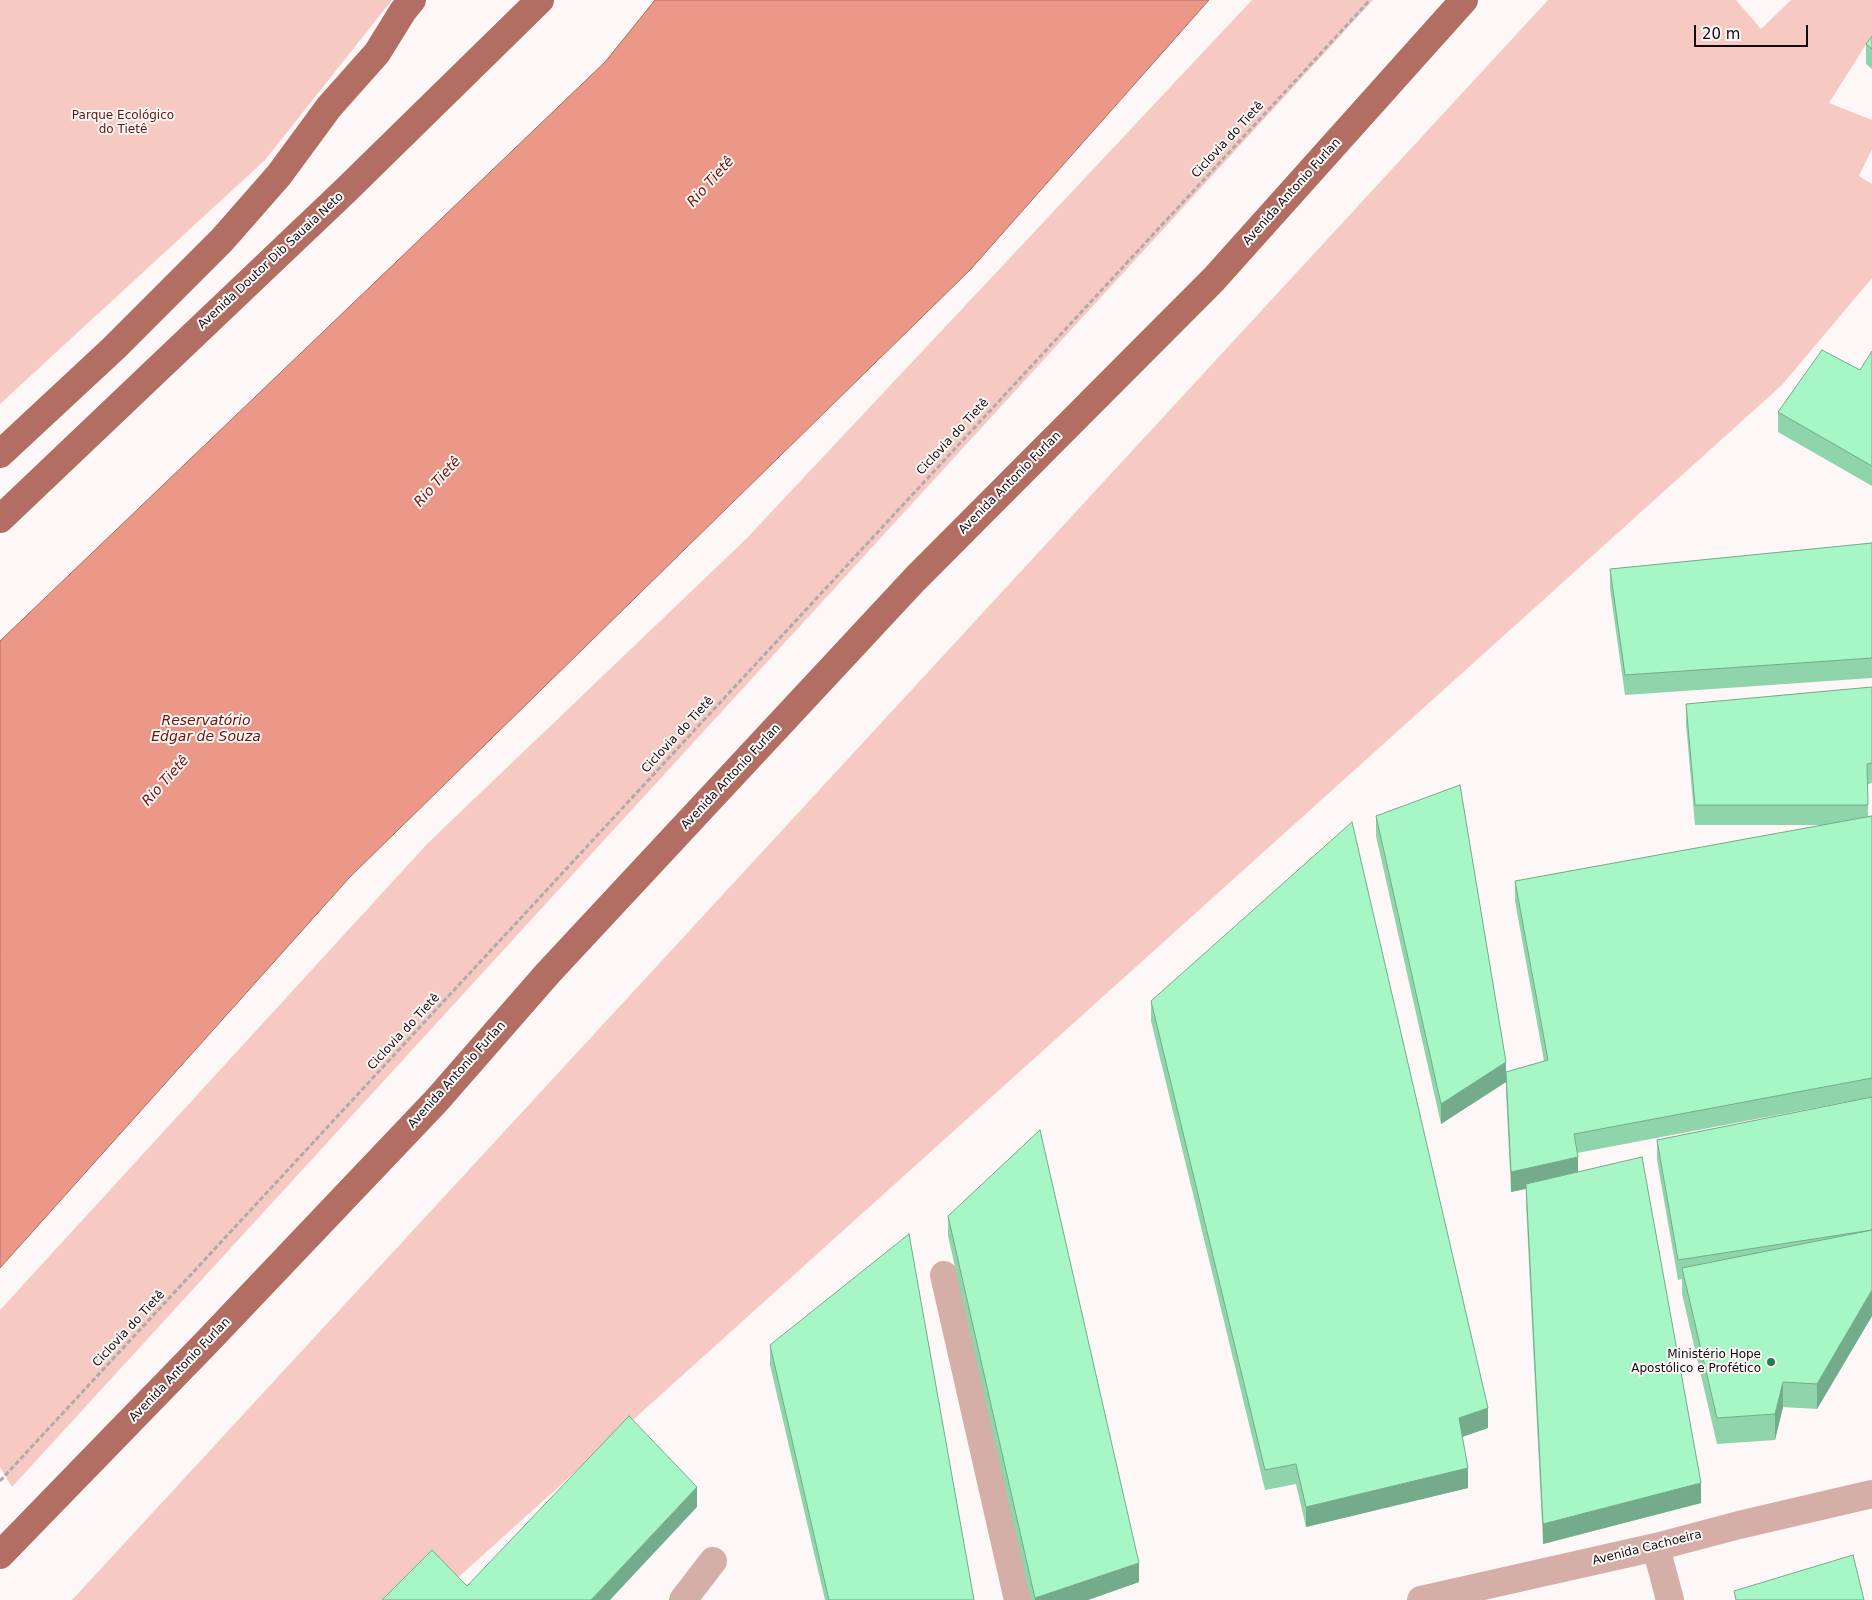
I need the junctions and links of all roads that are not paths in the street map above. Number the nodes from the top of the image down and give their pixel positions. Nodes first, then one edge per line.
1 (412, 0) edge
2 (1464, 0) edge
3 (535, 1) edge
4 (0, 454) edge
5 (0, 520) edge
6 (944, 1275) dead end
7 (1872, 1494) edge
8 (1656, 1547) junction
9 (0, 1555) edge
10 (713, 1561) dead end
11 (683, 1600) edge
12 (1018, 1600) edge
13 (1421, 1600) edge
14 (1670, 1600) edge

1 - 4 main road
2 - 9 main road, Avenida Antonio Furlan
3 - 5 main road, Avenida Doutor Dib Sauaia Neto
6 - 12 street
7 - 8 street, Avenida Cachoeira
8 - 13 street, Avenida Cachoeira
8 - 14 street
10 - 11 street

